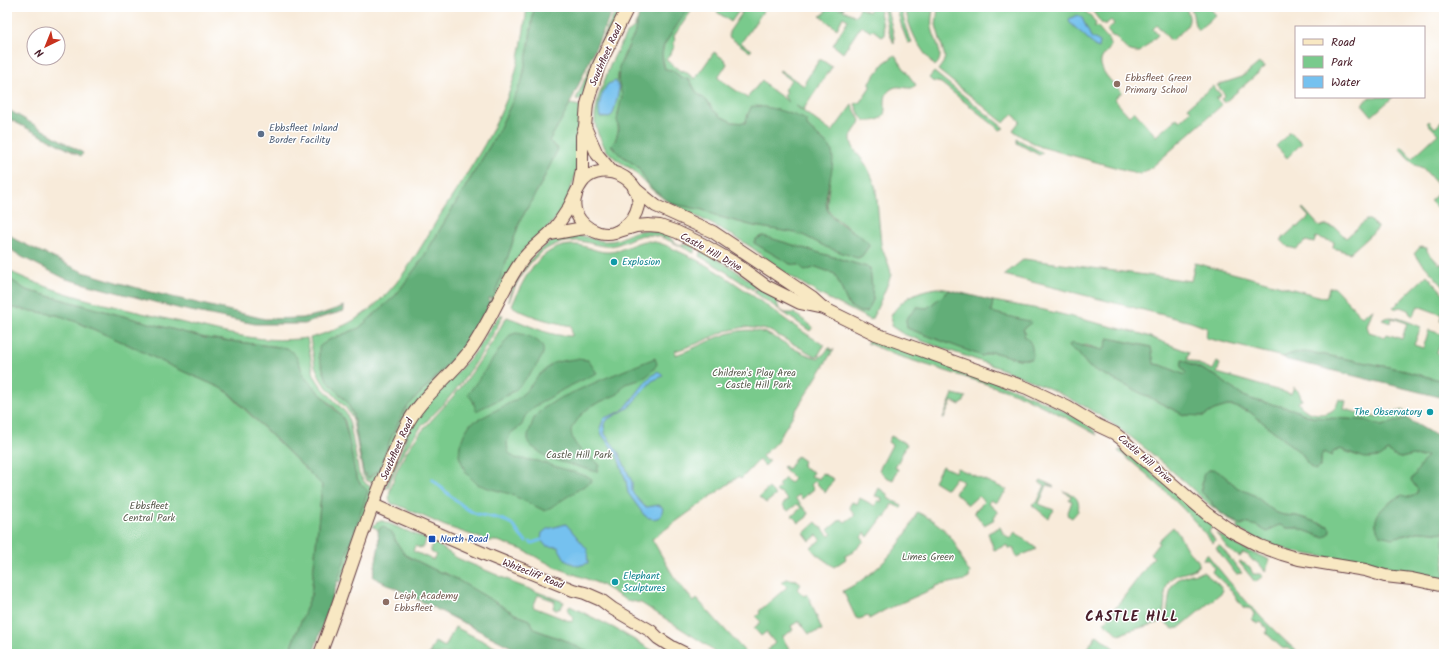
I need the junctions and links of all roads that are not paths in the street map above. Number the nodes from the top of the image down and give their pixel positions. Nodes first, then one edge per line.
1 (628, 7) edge
2 (585, 127) junction
3 (612, 172) junction
4 (632, 186) junction
5 (577, 193) junction
6 (588, 228) junction
7 (616, 232) junction
8 (550, 234) junction
9 (823, 308) junction
10 (373, 505) junction
11 (1444, 586) edge
12 (320, 654) edge
13 (686, 654) edge

1 - 2 street, Southfleet Road
2 - 3 street, Southfleet Road
2 - 5 street, Southfleet Road
3 - 4 street
3 - 5 street
4 - 7 street
4 - 9 street, Castle Hill Drive
5 - 6 street
5 - 8 street, Southfleet Road
6 - 7 street
6 - 8 street
7 - 9 street, Castle Hill Drive
8 - 10 street, Southfleet Road
9 - 11 street, Castle Hill Drive
10 - 12 street, Southfleet Road
10 - 13 street, Whitecliff Road

